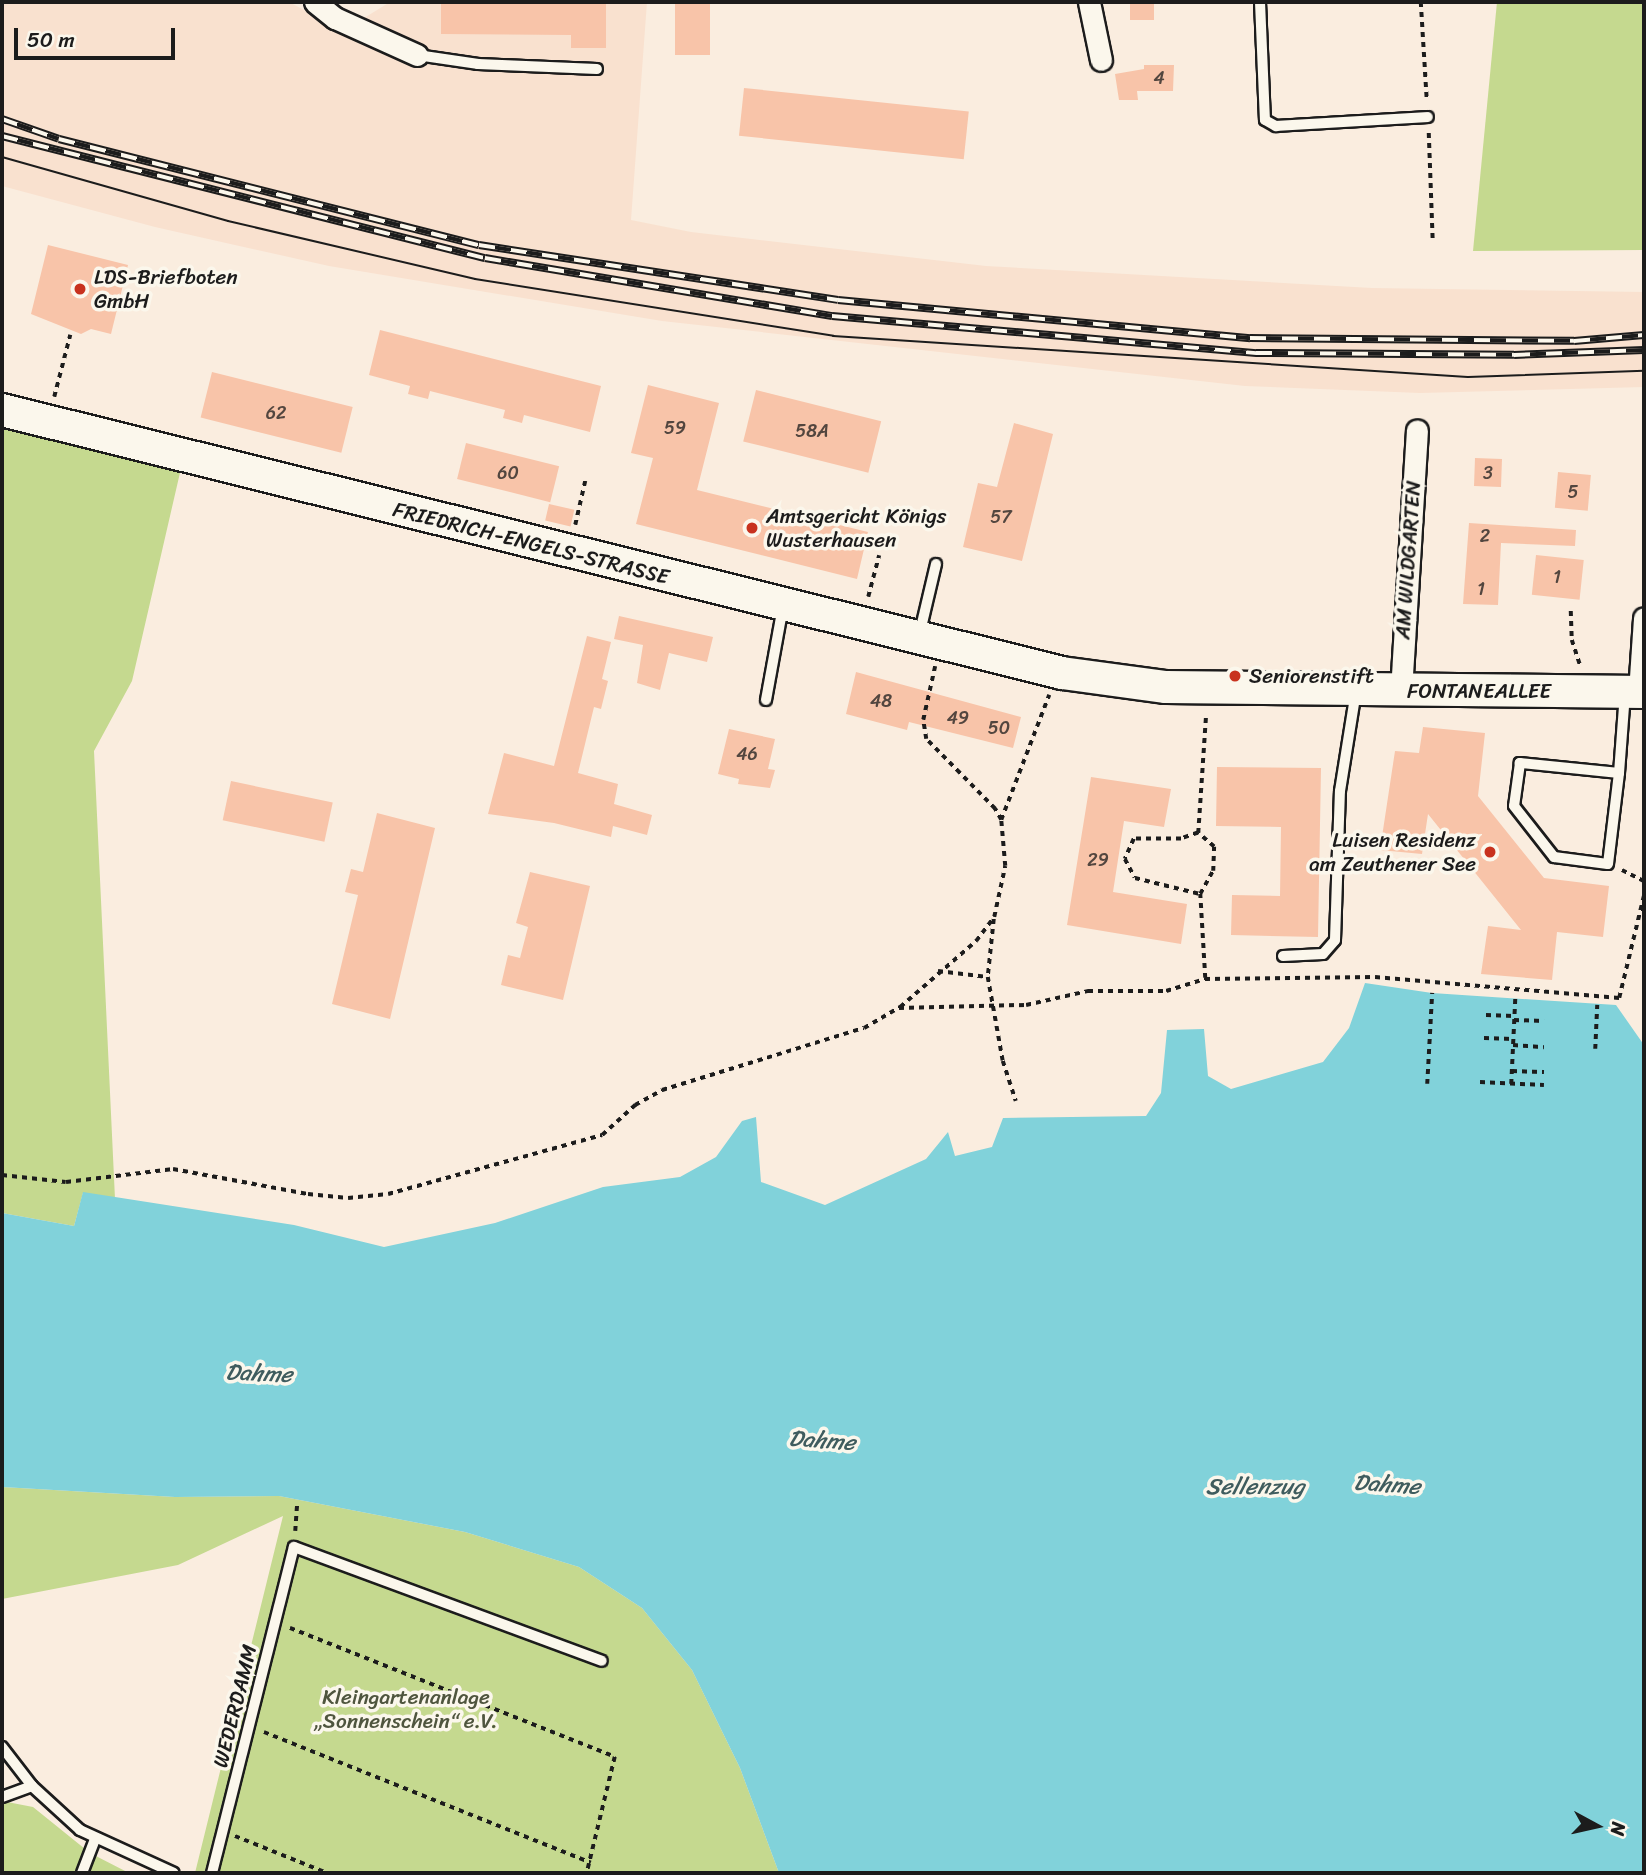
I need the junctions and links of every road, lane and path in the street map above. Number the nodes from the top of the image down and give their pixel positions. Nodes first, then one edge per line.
1 (315, 2) edge
2 (1089, 2) edge
3 (1260, 2) edge
4 (417, 55) joint
5 (1101, 60) dead end
6 (597, 69) dead end
7 (1428, 117) dead end
8 (69, 335) dead end
9 (55, 394) dead end
10 (2, 410) edge
11 (1417, 430) dead end
12 (585, 481) dead end
13 (573, 533) dead end
14 (879, 555) dead end
15 (936, 564) dead end
16 (783, 606) junction
17 (865, 607) dead end
18 (1571, 611) dead end
19 (1644, 618) edge
20 (930, 642) junction
21 (1581, 672) dead end
22 (1056, 682) junction
23 (1356, 691) junction
24 (1401, 691) junction
25 (1636, 692) edge
26 (766, 700) dead end
27 (1207, 705) dead end
28 (1619, 773) junction
29 (1002, 820) junction
30 (1198, 833) junction
31 (1608, 864) junction
32 (1644, 881) edge
33 (1200, 894) junction
34 (1644, 895) edge
35 (994, 917) junction
36 (1283, 956) dead end
37 (938, 971) junction
38 (988, 978) junction
39 (1205, 979) junction
40 (1433, 993) dead end
41 (1515, 999) dead end
42 (995, 1005) junction
43 (1597, 1005) dead end
44 (899, 1008) junction
45 (1486, 1015) dead end
46 (1514, 1018) junction
47 (1544, 1021) dead end
48 (1484, 1038) dead end
49 (1513, 1039) junction
50 (1513, 1045) junction
51 (1544, 1047) dead end
52 (1595, 1049) dead end
53 (1512, 1071) junction
54 (1544, 1072) dead end
55 (1480, 1082) dead end
56 (1427, 1084) dead end
57 (1511, 1084) junction
58 (1544, 1086) dead end
59 (1016, 1101) dead end
60 (2, 1175) edge
61 (297, 1505) dead end
62 (293, 1548) junction
63 (275, 1622) junction
64 (602, 1661) dead end
65 (249, 1726) junction
66 (2, 1747) edge
67 (32, 1786) junction
68 (2, 1797) edge
69 (224, 1831) junction
70 (95, 1839) junction
71 (591, 1863) junction
72 (82, 1873) edge
73 (174, 1873) edge
74 (212, 1873) edge
75 (327, 1873) edge
76 (587, 1873) edge

1 - 4 street
2 - 5 street
3 - 7 lane
4 - 6 lane
8 - 9 path
10 - 16 main road, FRIEDRICH-ENGELS-STRASSE
11 - 24 street, AM WILDGARTEN
12 - 13 path
14 - 17 path
15 - 20 lane
16 - 20 main road, FRIEDRICH-ENGELS-STRASSE
16 - 26 lane
18 - 21 path
19 - 25 street
20 - 22 main road, FRIEDRICH-ENGELS-STRASSE
20 - 29 path
22 - 23 main road, FONTANEALLEE
22 - 29 path
23 - 24 main road, FONTANEALLEE
23 - 36 lane
24 - 25 main road, FONTANEALLEE
25 - 28 lane
27 - 30 path
28 - 31 lane
28 - 31 lane
29 - 35 path
30 - 33 path
30 - 33 path
31 - 32 path
33 - 39 path
34 - 39 path
35 - 37 path
35 - 38 path
37 - 38 path
37 - 44 path
38 - 42 path
39 - 42 path
40 - 56 path
41 - 46 path
42 - 44 path
42 - 59 path
43 - 52 path
44 - 60 path
45 - 46 path
46 - 47 path
46 - 49 path
48 - 49 path
49 - 50 path
50 - 51 path
50 - 53 path
53 - 54 path
53 - 57 path
55 - 57 path
57 - 58 path
61 - 62 path
62 - 63 lane, WEDERDAMM
62 - 64 lane
63 - 65 lane, WEDERDAMM
63 - 71 path
65 - 69 lane, WEDERDAMM
65 - 71 path
66 - 67 lane
67 - 68 lane
67 - 70 lane
69 - 74 lane, WEDERDAMM
69 - 75 path
70 - 72 lane
70 - 73 lane
71 - 76 path

